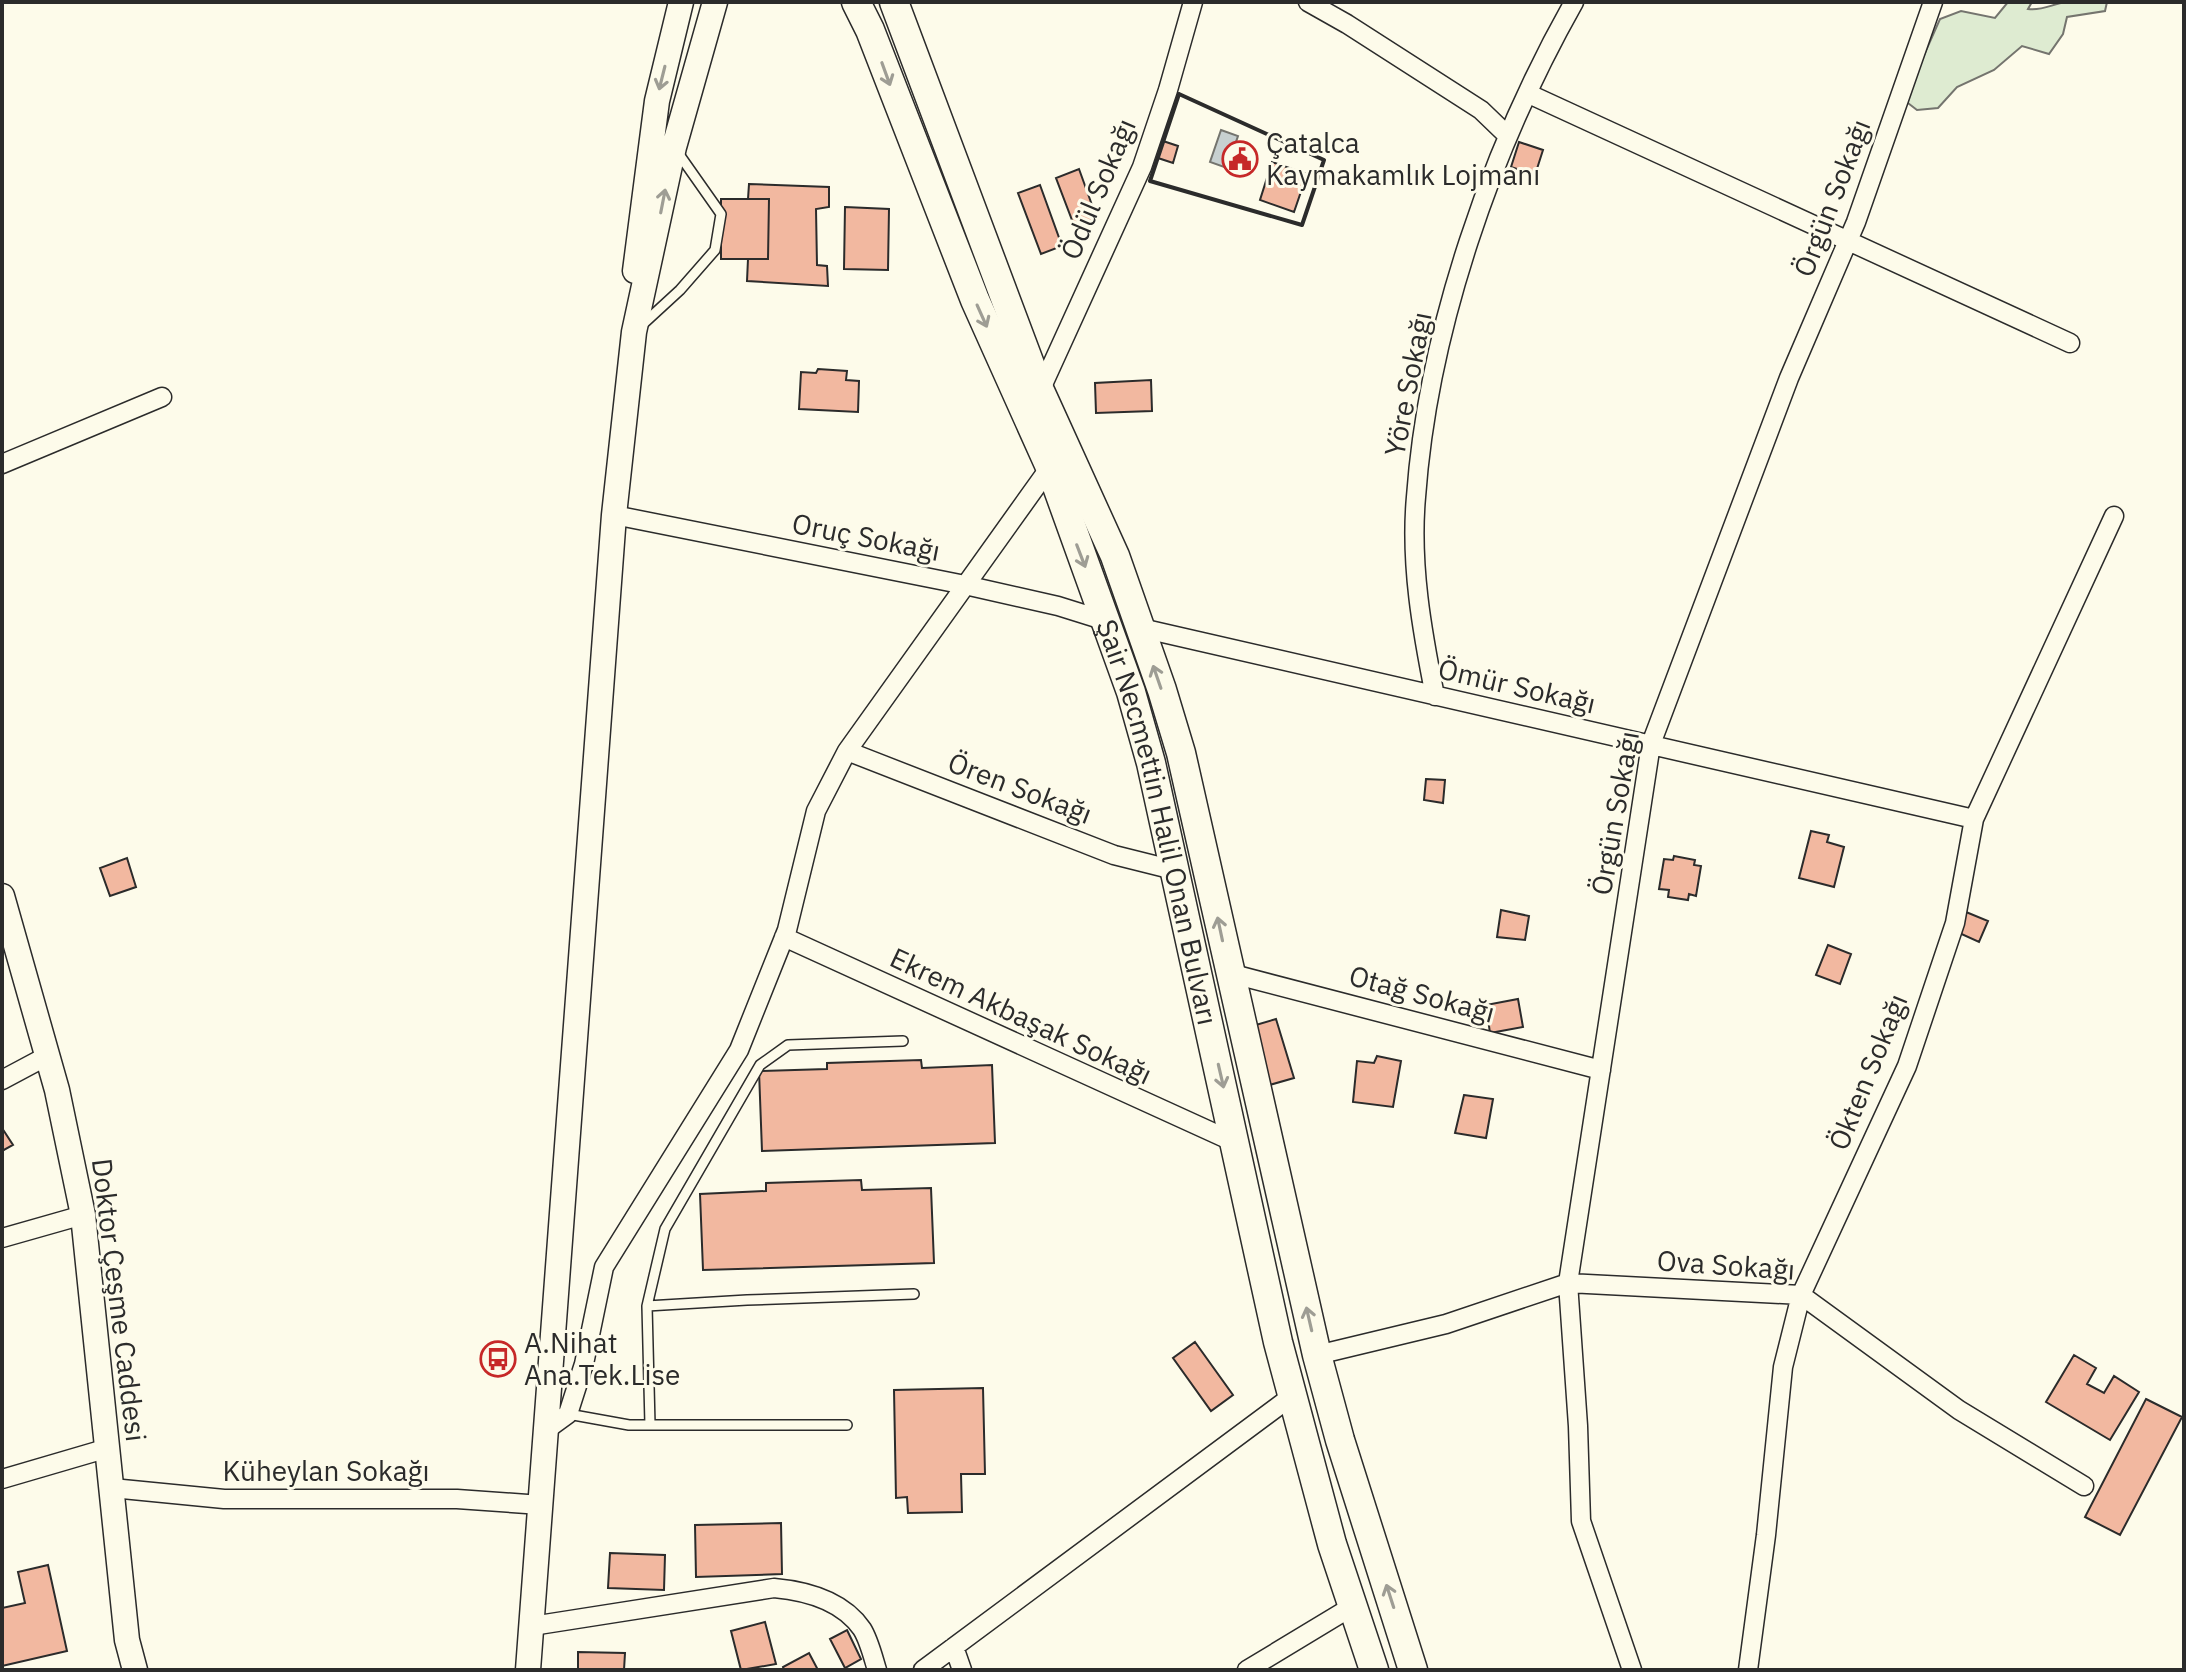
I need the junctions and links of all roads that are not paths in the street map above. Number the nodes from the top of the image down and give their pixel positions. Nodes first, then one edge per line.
1 (681, 2) edge
2 (715, 2) edge
3 (856, 2) edge
4 (894, 2) edge
5 (1193, 2) edge
6 (1308, 2) edge
7 (1574, 2) edge
8 (1933, 2) edge
9 (1529, 94) junction
10 (1508, 136) junction
11 (674, 147) junction
12 (1847, 241) junction
13 (634, 332) junction
14 (2070, 343) dead end
15 (1040, 391) junction
16 (162, 397) dead end
17 (2, 464) edge
18 (1050, 467) junction
19 (614, 515) junction
20 (2114, 516) dead end
21 (965, 585) junction
22 (1106, 621) junction
23 (1141, 628) junction
24 (1435, 696) junction
25 (1651, 744) junction
26 (847, 751) junction
27 (1974, 819) junction
28 (1174, 870) junction
29 (2, 896) edge
30 (784, 937) junction
31 (1229, 973) junction
32 (903, 1041) dead end
33 (47, 1056) junction
34 (1601, 1070) junction
35 (2, 1080) edge
36 (1236, 1143) junction
37 (83, 1215) junction
38 (2, 1238) edge
39 (1568, 1283) junction
40 (914, 1294) dead end
41 (1801, 1295) junction
42 (647, 1306) junction
43 (1317, 1355) junction
44 (1292, 1396) junction
45 (568, 1414) junction
46 (650, 1425) junction
47 (847, 1425) dead end
48 (546, 1430) junction
49 (108, 1448) junction
50 (2, 1479) edge
51 (2084, 1486) dead end
52 (112, 1488) junction
53 (541, 1505) junction
54 (1353, 1606) junction
55 (532, 1626) junction
56 (954, 1647) junction
57 (135, 1670) edge
58 (528, 1670) edge
59 (877, 1670) edge
60 (923, 1670) edge
61 (962, 1670) edge
62 (1247, 1670) edge
63 (1374, 1670) edge
64 (1413, 1670) edge
65 (1632, 1670) edge
66 (1748, 1670) edge

1 -> 13 main road
2 - 11 main road
3 -> 18 main road, Şair Necmettin Halil Onan Bulvarı
4 - 15 main road, Şair Necmettin Halil Onan Bulvarı
5 - 15 street, Ödül Sokağı
6 - 10 street
7 - 9 street, Yöre Sokağı
8 - 12 street, Örgün Sokağı
9 - 10 street, Yöre Sokağı
9 - 12 street
10 - 24 street, Yöre Sokağı
13 -> 11 main road
11 - 13 lane
12 - 14 street
12 - 25 street, Örgün Sokağı
13 - 19 main road
15 - 23 main road, Şair Necmettin Halil Onan Bulvarı
16 - 17 street
18 - 21 street
18 -> 22 main road, Şair Necmettin Halil Onan Bulvarı
19 - 21 street, Oruç Sokağı
19 - 48 main road
20 - 27 street, Ökten Sokağı
21 - 22 street, Oruç Sokağı
21 - 26 street
22 - 28 main road, Şair Necmettin Halil Onan Bulvarı
23 - 24 street, Ömür Sokağı
31 -> 23 main road, Şair Necmettin Halil Onan Bulvarı
24 - 25 street, Ömür Sokağı
25 - 27 street, Ömür Sokağı
25 - 34 street, Örgün Sokağı
26 - 28 street, Ören Sokağı
26 - 30 street
27 - 41 street, Ökten Sokağı
28 -> 36 main road, Şair Necmettin Halil Onan Bulvarı
29 - 33 main road, Doktor Çeşme Caddesi
30 - 36 street, Ekrem Akbaşak Sokağı
30 - 45 street
31 - 34 street, Otağ Sokağı
43 -> 31 main road, Şair Necmettin Halil Onan Bulvarı
32 - 42 lane
33 - 35 street
33 - 37 main road, Doktor Çeşme Caddesi
34 - 39 street, Örgün Sokağı
36 - 44 main road, Şair Necmettin Halil Onan Bulvarı
37 - 38 street
37 - 49 main road, Doktor Çeşme Caddesi
39 - 41 street, Ova Sokağı
39 - 43 street, Ova Sokağı
39 - 65 street, Örgün Sokağı
40 - 42 lane
41 - 51 street, Ova Sokağı
41 - 66 street, Ökten Sokağı
42 - 46 lane
64 -> 43 main road, Şair Necmettin Halil Onan Bulvarı
44 - 54 main road, Şair Necmettin Halil Onan Bulvarı
44 - 56 street
45 - 46 lane
45 - 48 street
46 - 47 lane
48 - 53 main road
49 - 50 street
49 - 52 main road, Doktor Çeşme Caddesi
52 - 53 street, Küheylan Sokağı
52 - 57 main road, Doktor Çeşme Caddesi
53 - 55 main road
54 - 62 street
54 - 63 main road, Şair Necmettin Halil Onan Bulvarı
55 - 58 main road
55 - 59 street
56 - 60 street
56 - 61 street

